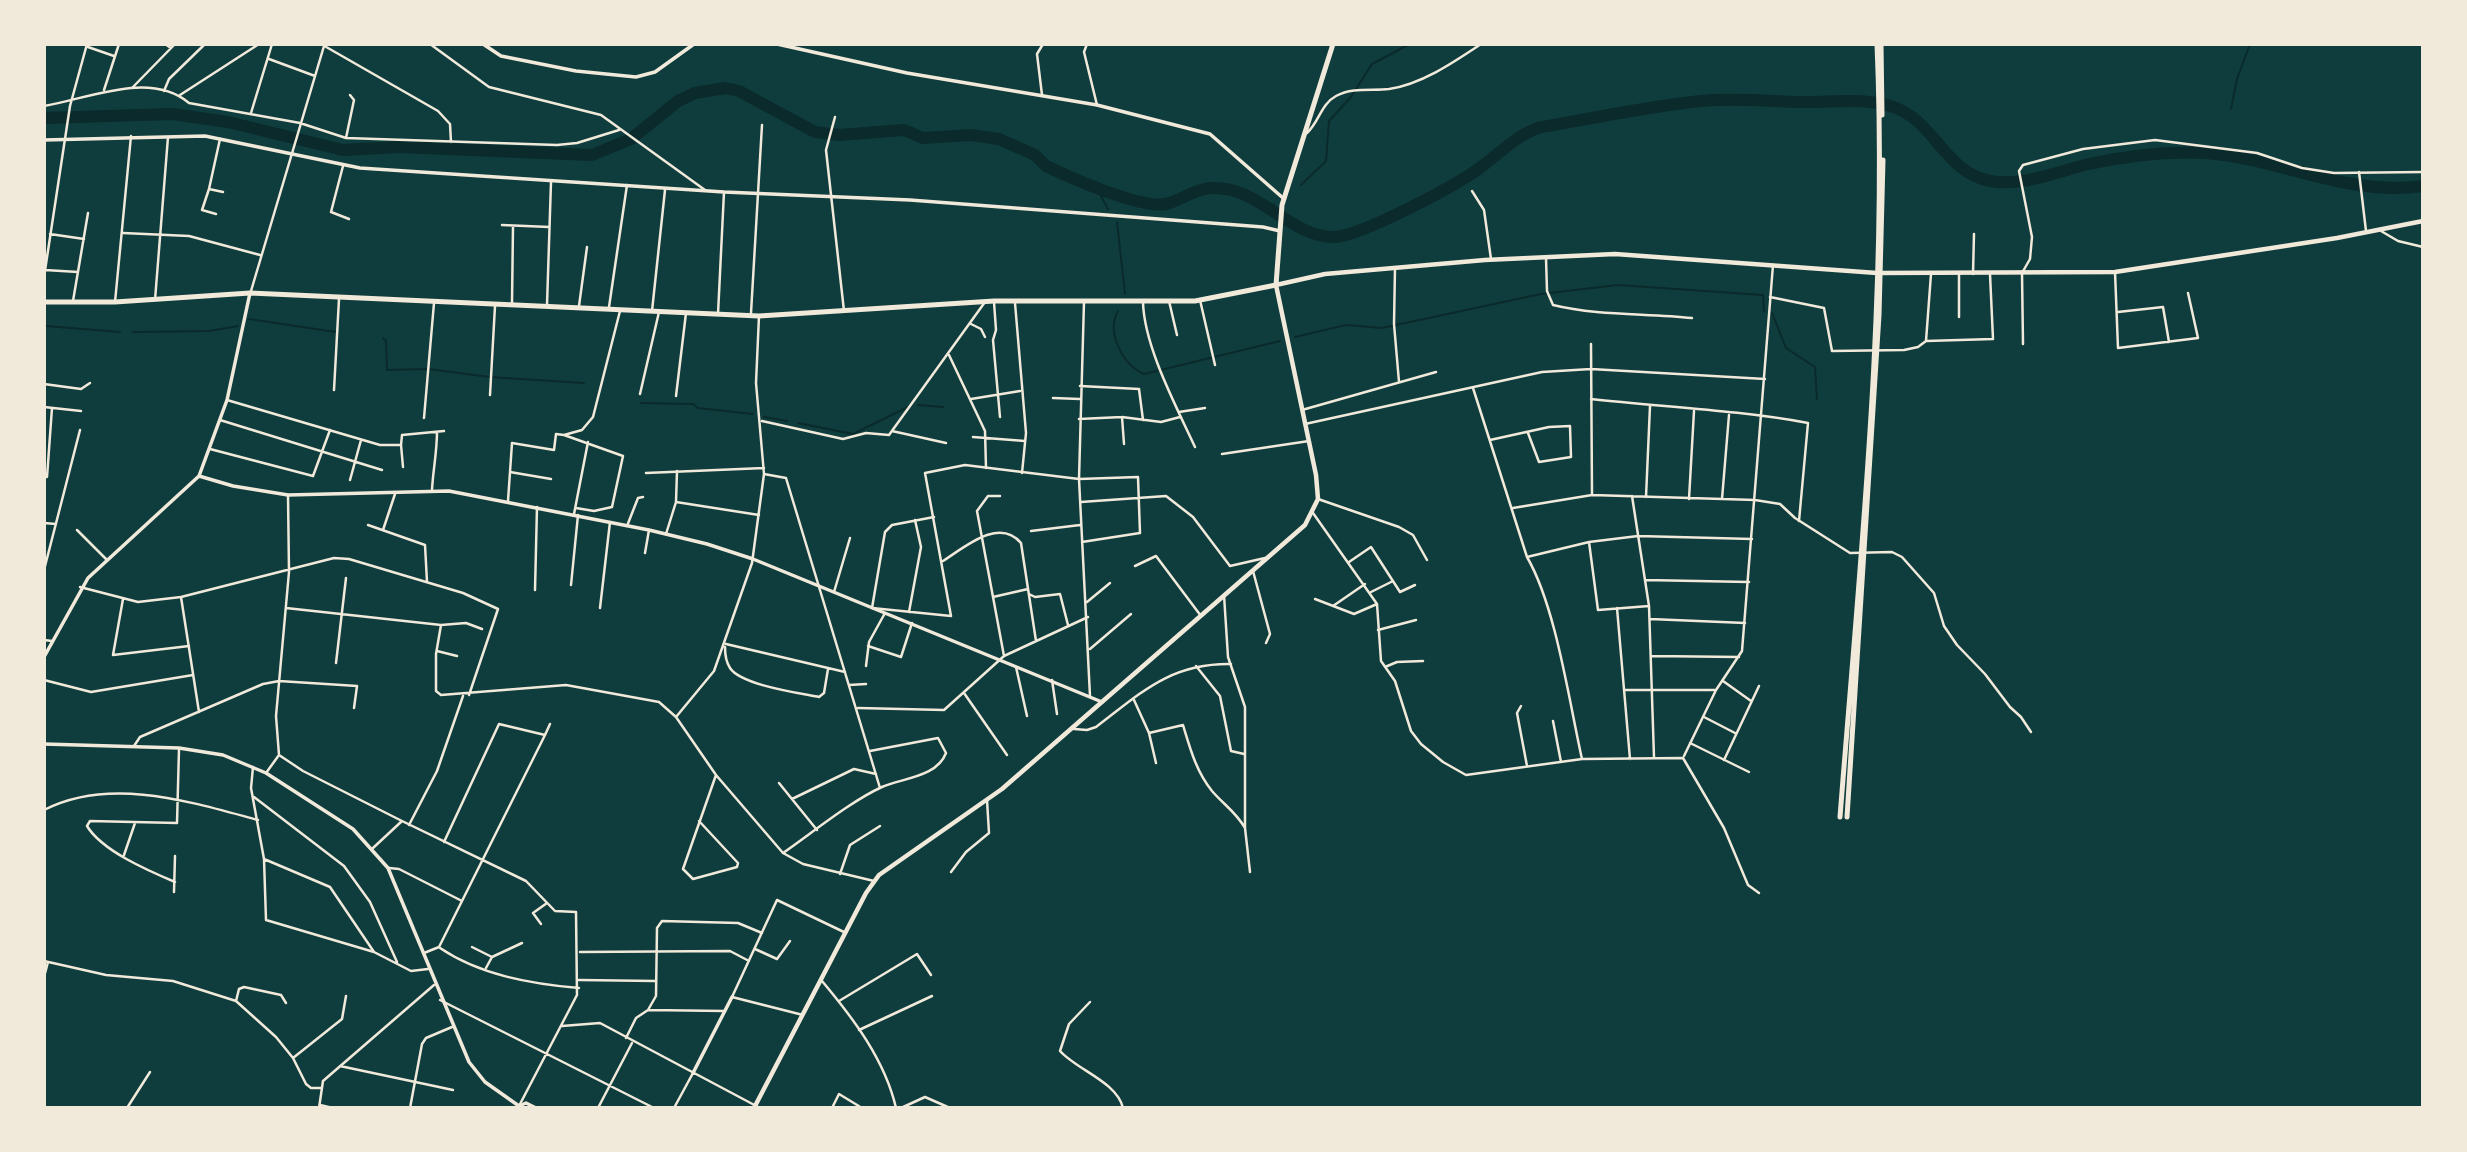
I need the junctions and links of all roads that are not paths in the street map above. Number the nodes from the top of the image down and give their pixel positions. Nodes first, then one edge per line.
1 (119, 44) edge
2 (165, 44) edge
3 (175, 44) edge
4 (205, 44) edge
5 (249, 44) edge
6 (259, 44) edge
7 (272, 44) edge
8 (430, 44) edge
9 (483, 44) edge
10 (694, 44) edge
11 (777, 44) edge
12 (1037, 44) edge
13 (1043, 44) edge
14 (1087, 44) edge
15 (1333, 44) edge
16 (1481, 44) edge
17 (1879, 44) edge
18 (87, 45) edge
19 (322, 45) edge
20 (171, 48) junction
21 (1039, 49) junction
22 (250, 50) junction
23 (114, 56) junction
24 (270, 59) junction
25 (315, 76) junction
26 (132, 88) junction
27 (104, 90) junction
28 (164, 92) junction
29 (180, 95) junction
30 (350, 95) dead end
31 (1042, 95) junction
32 (71, 99) junction
33 (1097, 105) junction
34 (44, 106) edge
35 (251, 113) junction
36 (835, 117) dead end
37 (300, 124) junction
38 (762, 125) dead end
39 (619, 130) junction
40 (1307, 133) junction
41 (131, 136) junction
42 (168, 137) junction
43 (65, 138) junction
44 (346, 138) junction
45 (220, 139) junction
46 (44, 140) edge
47 (451, 142) junction
48 (290, 155) junction
49 (343, 166) junction
50 (2359, 172) junction
51 (2423, 172) edge
52 (551, 180) junction
53 (627, 184) junction
54 (666, 188) junction
55 (209, 189) junction
56 (705, 190) junction
57 (1472, 191) dead end
58 (223, 192) dead end
59 (724, 192) junction
60 (757, 192) junction
61 (831, 196) junction
62 (1283, 202) junction
63 (89, 213) dead end
64 (216, 214) dead end
65 (349, 219) dead end
66 (2423, 221) edge
67 (502, 225) dead end
68 (513, 226) junction
69 (549, 227) junction
70 (1280, 229) junction
71 (2380, 230) junction
72 (2367, 232) junction
73 (122, 233) junction
74 (161, 233) junction
75 (50, 234) junction
76 (1974, 234) dead end
77 (84, 239) junction
78 (587, 247) dead end
79 (2423, 247) edge
80 (261, 255) junction
81 (1546, 256) junction
82 (1491, 260) junction
83 (1773, 265) junction
84 (1395, 268) junction
85 (45, 270) edge
86 (78, 272) junction
87 (2115, 272) junction
88 (2022, 273) junction
89 (1931, 274) junction
90 (1959, 274) junction
91 (1973, 274) junction
92 (1990, 274) junction
93 (44, 277) edge
94 (1276, 285) junction
95 (250, 293) junction
96 (2188, 293) dead end
97 (1770, 297) junction
98 (339, 298) junction
99 (155, 300) junction
100 (1200, 300) junction
101 (73, 301) junction
102 (1169, 301) junction
103 (44, 302) edge
104 (115, 302) junction
105 (434, 302) junction
106 (985, 302) junction
107 (993, 302) junction
108 (1084, 302) junction
109 (1143, 302) junction
110 (1015, 303) junction
111 (495, 306) junction
112 (512, 307) junction
113 (547, 308) junction
114 (578, 309) junction
115 (608, 310) junction
116 (620, 311) junction
117 (844, 311) junction
118 (652, 312) junction
119 (659, 312) junction
120 (686, 313) junction
121 (2116, 313) junction
122 (718, 314) junction
123 (751, 315) junction
124 (759, 316) junction
125 (1959, 317) dead end
126 (1692, 318) dead end
127 (971, 324) junction
128 (1177, 335) dead end
129 (985, 337) dead end
130 (1926, 341) junction
131 (2169, 341) junction
132 (1591, 344) dead end
133 (2024, 344) dead end
134 (949, 355) junction
135 (1215, 365) dead end
136 (1591, 369) junction
137 (1436, 372) dead end
138 (1765, 379) junction
139 (1399, 382) junction
140 (90, 383) dead end
141 (44, 384) edge
142 (1080, 386) junction
143 (1473, 388) junction
144 (334, 390) dead end
145 (1021, 391) junction
146 (640, 394) dead end
147 (489, 395) dead end
148 (998, 395) junction
149 (676, 396) dead end
150 (1054, 398) dead end
151 (971, 399) junction
152 (1080, 399) junction
153 (1591, 399) junction
154 (227, 400) junction
155 (1650, 406) junction
156 (44, 407) edge
157 (52, 408) junction
158 (1205, 408) dead end
159 (1302, 410) junction
160 (81, 411) dead end
161 (1694, 411) junction
162 (1179, 412) junction
163 (1729, 414) junction
164 (1762, 415) junction
165 (1000, 417) dead end
166 (1122, 417) junction
167 (1181, 417) junction
168 (424, 418) dead end
169 (1079, 419) junction
170 (220, 420) junction
171 (1143, 420) junction
172 (761, 421) junction
173 (1305, 424) junction
174 (80, 430) dead end
175 (330, 430) junction
176 (444, 431) dead end
177 (892, 431) junction
178 (437, 432) junction
179 (1528, 433) junction
180 (564, 435) junction
181 (973, 437) dead end
182 (985, 438) junction
183 (361, 439) junction
184 (1490, 440) junction
185 (1025, 441) junction
186 (1309, 441) junction
187 (588, 442) junction
188 (946, 443) dead end
189 (1124, 444) dead end
190 (401, 445) junction
191 (1195, 447) dead end
192 (210, 449) junction
193 (323, 452) junction
194 (1222, 454) dead end
195 (355, 462) junction
196 (403, 467) dead end
197 (764, 468) junction
198 (986, 468) junction
199 (382, 470) dead end
200 (677, 471) junction
201 (510, 472) junction
202 (646, 473) dead end
203 (1022, 473) junction
204 (764, 474) junction
205 (199, 475) junction
206 (44, 477) edge
207 (551, 479) dead end
208 (1079, 479) junction
209 (350, 480) dead end
210 (432, 490) junction
211 (396, 491) junction
212 (288, 495) junction
213 (1592, 495) junction
214 (1000, 496) dead end
215 (1632, 496) junction
216 (643, 497) dead end
217 (1138, 497) junction
218 (1646, 497) junction
219 (1318, 499) junction
220 (1689, 499) junction
221 (1722, 499) junction
222 (1755, 500) junction
223 (508, 501) junction
224 (676, 502) junction
225 (1081, 502) junction
226 (537, 507) junction
227 (576, 508) junction
228 (1513, 508) junction
229 (1313, 513) junction
230 (576, 515) junction
231 (759, 515) junction
232 (934, 517) junction
233 (915, 520) junction
234 (1800, 521) junction
235 (610, 522) junction
236 (44, 523) edge
237 (56, 524) junction
238 (1082, 524) junction
239 (368, 525) dead end
240 (627, 526) junction
241 (77, 530) dead end
242 (383, 530) junction
243 (649, 530) junction
244 (1031, 531) dead end
245 (666, 534) junction
246 (982, 536) junction
247 (1638, 536) junction
248 (850, 538) dead end
249 (1752, 539) junction
250 (1082, 542) junction
251 (1588, 542) junction
252 (645, 554) dead end
253 (1527, 556) junction
254 (1270, 557) junction
255 (106, 559) junction
256 (753, 559) junction
257 (1427, 560) dead end
258 (943, 561) junction
259 (1349, 562) junction
260 (1135, 566) dead end
261 (44, 570) edge
262 (1253, 571) junction
263 (289, 572) junction
264 (346, 578) dead end
265 (1393, 580) junction
266 (1645, 580) junction
267 (427, 582) junction
268 (1749, 582) junction
269 (1110, 583) dead end
270 (1365, 583) junction
271 (571, 585) dead end
272 (1415, 585) dead end
273 (80, 587) junction
274 (821, 587) junction
275 (1028, 589) junction
276 (535, 590) dead end
277 (834, 592) junction
278 (1371, 592) junction
279 (1029, 594) junction
280 (1224, 596) junction
281 (181, 597) junction
282 (993, 597) junction
283 (123, 599) junction
284 (1315, 599) dead end
285 (1087, 602) junction
286 (1377, 604) junction
287 (1649, 606) junction
288 (1332, 607) junction
289 (286, 608) junction
290 (600, 608) dead end
291 (872, 608) junction
292 (1617, 608) junction
293 (909, 612) junction
294 (342, 613) junction
295 (885, 613) junction
296 (1131, 614) dead end
297 (1201, 616) junction
298 (1088, 617) junction
299 (1650, 619) junction
300 (1416, 620) dead end
301 (912, 623) junction
302 (1746, 623) junction
303 (442, 625) junction
304 (1068, 626) junction
305 (482, 629) dead end
306 (1378, 630) junction
307 (44, 640) edge
308 (52, 641) junction
309 (1036, 642) junction
310 (725, 643) junction
311 (1266, 643) dead end
312 (189, 646) junction
313 (868, 646) junction
314 (1090, 649) junction
315 (437, 651) junction
316 (457, 656) dead end
317 (1651, 656) junction
318 (44, 657) edge
319 (1738, 657) junction
320 (1003, 659) junction
321 (1423, 661) dead end
322 (336, 663) dead end
323 (1231, 664) junction
324 (866, 666) dead end
325 (1196, 666) junction
326 (1016, 667) junction
327 (1385, 667) junction
328 (828, 669) junction
329 (845, 672) junction
330 (193, 676) junction
331 (44, 680) edge
332 (1052, 680) junction
333 (279, 681) junction
334 (1723, 681) junction
335 (866, 684) dead end
336 (849, 685) junction
337 (1759, 686) dead end
338 (1652, 689) junction
339 (1624, 690) junction
340 (1716, 690) junction
341 (964, 693) junction
342 (464, 695) junction
343 (469, 695) junction
344 (1090, 696) junction
345 (1133, 699) junction
346 (1752, 702) junction
347 (1104, 703) junction
348 (1521, 706) dead end
349 (354, 708) dead end
350 (856, 708) junction
351 (199, 712) junction
352 (1057, 714) dead end
353 (1027, 716) dead end
354 (676, 717) junction
355 (1703, 717) junction
356 (1553, 721) dead end
357 (550, 724) dead end
358 (1074, 729) junction
359 (2031, 732) dead end
360 (1149, 733) junction
361 (1735, 733) junction
362 (545, 735) junction
363 (1690, 743) junction
364 (44, 744) edge
365 (134, 746) junction
366 (179, 748) junction
367 (869, 752) junction
368 (279, 755) junction
369 (1007, 755) dead end
370 (1246, 755) junction
371 (1654, 757) junction
372 (1683, 758) junction
373 (1582, 759) junction
374 (1629, 759) junction
375 (1724, 760) junction
376 (1560, 762) junction
377 (1156, 763) dead end
378 (254, 766) junction
379 (1527, 766) junction
380 (1749, 772) dead end
381 (266, 773) junction
382 (876, 774) junction
383 (716, 775) junction
384 (779, 783) dead end
385 (880, 788) junction
386 (254, 797) junction
387 (792, 799) junction
388 (179, 800) junction
389 (987, 800) junction
390 (44, 810) edge
391 (1843, 817) dead end
392 (258, 820) junction
393 (402, 821) junction
394 (699, 821) junction
395 (135, 823) junction
396 (409, 824) junction
397 (880, 826) dead end
398 (1245, 828) junction
399 (817, 830) junction
400 (444, 842) junction
401 (373, 848) junction
402 (783, 853) junction
403 (124, 855) junction
404 (175, 856) dead end
405 (264, 859) junction
406 (482, 862) junction
407 (387, 868) junction
408 (951, 872) dead end
409 (1250, 872) dead end
410 (839, 874) junction
411 (874, 881) junction
412 (176, 882) junction
413 (174, 892) dead end
414 (1759, 893) dead end
415 (462, 901) junction
416 (547, 903) junction
417 (541, 924) dead end
418 (762, 933) junction
419 (846, 933) junction
420 (790, 941) dead end
421 (522, 943) dead end
422 (439, 947) junction
423 (472, 947) dead end
424 (755, 949) junction
425 (374, 952) junction
426 (579, 952) junction
427 (657, 952) junction
428 (423, 954) junction
429 (492, 957) junction
430 (749, 961) junction
431 (46, 962) edge
432 (399, 964) junction
433 (486, 968) junction
434 (428, 969) junction
435 (931, 975) dead end
436 (44, 977) edge
437 (579, 980) junction
438 (656, 981) junction
439 (821, 981) junction
440 (434, 985) junction
441 (579, 988) junction
442 (346, 996) dead end
443 (932, 996) dead end
444 (732, 997) junction
445 (440, 1000) junction
446 (236, 1001) junction
447 (839, 1001) junction
448 (1090, 1002) dead end
449 (286, 1003) dead end
450 (648, 1010) junction
451 (725, 1011) junction
452 (803, 1015) junction
453 (562, 1026) junction
454 (452, 1027) junction
455 (859, 1030) junction
456 (626, 1038) junction
457 (633, 1042) junction
458 (547, 1053) junction
459 (293, 1058) junction
460 (340, 1066) junction
461 (150, 1072) dead end
462 (693, 1073) junction
463 (415, 1083) junction
464 (610, 1086) junction
465 (322, 1088) junction
466 (453, 1090) dead end
467 (320, 1107) edge
468 (518, 1107) edge
469 (756, 1107) edge
470 (127, 1108) edge
471 (333, 1108) edge
472 (410, 1108) edge
473 (536, 1108) edge
474 (598, 1108) edge
475 (654, 1108) edge
476 (674, 1108) edge
477 (832, 1108) edge
478 (862, 1108) edge
479 (898, 1108) edge
480 (950, 1108) edge
481 (1123, 1108) edge

1 - 23 street
2 - 20 street
3 - 20 street
4 - 28 street
5 - 22 street
6 - 22 street
7 - 24 street
8 - 39 street
9 - 10 street
11 - 31 street
12 - 21 street
13 - 21 street
14 - 33 street
15 - 40 highway
16 - 40 street
17 - 391 highway
18 - 23 street
18 - 32 street
19 - 25 street
19 - 47 street
20 - 26 street
21 - 31 street
22 - 29 street
23 - 27 street
24 - 25 street
24 - 35 street
25 - 37 street
26 - 27 street
26 - 28 street
27 - 32 street
28 - 29 street
29 - 35 street
30 - 44 street
31 - 33 street
32 - 34 street
32 - 43 street
33 - 62 street
35 - 37 street
36 - 61 street
37 - 44 street
37 - 48 street
38 - 60 street
39 - 47 street
39 - 56 street
40 - 62 highway
41 - 42 street
41 - 43 street
41 - 73 street
42 - 45 street
42 - 74 street
43 - 46 street
43 - 75 street
44 - 47 street
45 - 48 street
45 - 55 street
48 - 49 street
48 - 80 street
49 - 52 street
49 - 65 street
50 - 51 street
50 - 72 street
50 - 88 street
52 - 53 street
52 - 69 street
53 - 54 street
53 - 115 street
54 - 56 street
54 - 118 street
55 - 58 street
55 - 64 street
56 - 59 street
57 - 82 street
59 - 60 street
59 - 122 street
60 - 61 street
60 - 123 street
61 - 70 street
61 - 117 street
62 - 70 highway
63 - 77 street
66 - 71 main road
67 - 68 street
68 - 69 street
68 - 112 street
69 - 113 street
70 - 94 highway
71 - 72 main road
71 - 79 street
72 - 87 main road
73 - 74 street
73 - 104 street
74 - 80 street
74 - 99 street
75 - 77 street
75 - 85 street
76 - 91 street
77 - 86 street
78 - 114 street
80 - 95 street
81 - 82 main road
81 - 83 main road
81 - 126 street
82 - 84 main road
83 - 89 main road
83 - 97 street
84 - 94 main road
84 - 139 street
85 - 86 street
85 - 93 street
86 - 101 street
87 - 88 main road
87 - 121 street
88 - 92 main road
88 - 133 street
89 - 90 main road
89 - 130 street
90 - 91 main road
90 - 125 street
91 - 92 main road
92 - 130 street
94 - 100 highway
94 - 159 main road
95 - 98 highway
95 - 99 highway
95 - 154 street
96 - 131 street
97 - 130 street
97 - 138 street
98 - 105 highway
98 - 144 street
99 - 104 highway
100 - 102 highway
100 - 135 street
101 - 103 highway
101 - 104 highway
102 - 109 highway
102 - 128 street
105 - 111 highway
105 - 168 street
106 - 107 highway
106 - 117 highway
106 - 127 street
107 - 110 highway
107 - 148 street
108 - 109 highway
108 - 110 highway
108 - 142 street
109 - 162 street
110 - 145 street
111 - 112 highway
111 - 147 street
112 - 113 highway
113 - 114 highway
114 - 115 highway
115 - 116 highway
116 - 118 highway
116 - 180 street
117 - 124 highway
118 - 119 highway
119 - 120 highway
119 - 146 street
120 - 122 highway
120 - 149 street
121 - 131 street
121 - 131 street
122 - 123 highway
123 - 124 highway
124 - 172 street
127 - 129 street
127 - 134 street
132 - 136 street
134 - 151 street
134 - 177 street
136 - 138 street
136 - 143 street
136 - 153 street
137 - 139 street
138 - 164 street
139 - 159 street
140 - 141 street
142 - 152 street
142 - 171 street
143 - 173 street
143 - 184 street
145 - 148 street
145 - 185 street
148 - 151 street
148 - 165 street
150 - 152 street
151 - 182 street
152 - 169 street
153 - 155 street
153 - 213 street
154 - 170 street
154 - 175 street
155 - 161 street
155 - 218 street
156 - 157 street
157 - 160 street
157 - 206 street
158 - 162 street
159 - 173 main road
161 - 163 street
161 - 220 street
162 - 167 street
163 - 164 street
163 - 221 street
164 - 222 street
164 - 234 street
166 - 169 street
166 - 171 street
166 - 189 street
167 - 171 street
167 - 191 street
169 - 208 street
170 - 192 street
170 - 193 street
172 - 177 street
172 - 197 street
173 - 186 main road
174 - 237 street
175 - 183 street
175 - 193 street
176 - 178 street
177 - 188 street
178 - 190 street
178 - 210 street
179 - 179 street
179 - 184 street
180 - 187 street
180 - 201 street
181 - 182 street
182 - 185 street
182 - 198 street
183 - 190 street
183 - 195 street
184 - 228 street
185 - 203 street
186 - 194 street
186 - 219 main road
187 - 227 street
187 - 227 street
190 - 196 street
192 - 193 street
192 - 205 street
193 - 195 street
195 - 199 street
195 - 209 street
197 - 200 street
197 - 204 street
198 - 203 street
198 - 232 street
200 - 202 street
200 - 224 street
201 - 207 street
201 - 223 street
203 - 208 street
204 - 231 street
204 - 274 street
205 - 212 street
205 - 255 street
208 - 217 street
208 - 225 street
210 - 211 street
210 - 223 street
211 - 212 street
211 - 242 street
212 - 263 street
213 - 215 street
213 - 228 street
214 - 246 street
215 - 218 street
215 - 247 street
216 - 240 street
217 - 225 street
217 - 250 street
217 - 254 street
218 - 220 street
219 - 229 main road
219 - 257 street
220 - 221 street
221 - 222 street
222 - 234 street
222 - 249 street
223 - 226 street
224 - 231 street
224 - 245 street
225 - 238 street
226 - 230 street
226 - 276 street
227 - 230 street
228 - 253 street
229 - 254 main road
229 - 259 street
230 - 235 street
230 - 271 street
231 - 256 street
232 - 233 street
232 - 258 street
233 - 291 street
233 - 293 street
234 - 359 street
235 - 240 street
235 - 290 street
236 - 237 street
237 - 261 street
238 - 244 street
238 - 250 street
239 - 242 street
240 - 243 street
241 - 255 street
242 - 267 street
243 - 245 street
243 - 252 street
245 - 256 street
246 - 258 street
246 - 275 street
246 - 282 street
247 - 249 street
247 - 251 street
247 - 266 street
248 - 277 street
249 - 268 street
250 - 285 street
251 - 253 street
251 - 292 street
253 - 373 street
254 - 262 main road
255 - 273 street
256 - 274 street
256 - 310 street
258 - 293 street
259 - 265 street
259 - 270 street
260 - 297 street
262 - 280 main road
262 - 311 street
263 - 267 street
263 - 281 street
263 - 289 street
264 - 294 street
265 - 272 street
265 - 278 street
266 - 268 street
266 - 287 street
267 - 343 street
268 - 302 street
269 - 285 street
270 - 278 street
270 - 288 street
273 - 283 street
273 - 308 street
274 - 277 street
274 - 329 street
275 - 279 street
275 - 282 street
277 - 291 street
278 - 286 street
279 - 304 street
279 - 309 street
280 - 297 main road
280 - 323 street
281 - 283 street
281 - 312 street
282 - 320 street
283 - 312 street
284 - 288 street
285 - 298 street
286 - 288 street
286 - 306 street
287 - 292 street
287 - 299 street
289 - 294 street
289 - 333 street
291 - 293 street
291 - 295 street
292 - 339 street
294 - 303 street
294 - 322 street
295 - 301 street
295 - 313 street
296 - 314 street
297 - 347 main road
298 - 304 street
298 - 314 street
299 - 302 street
299 - 317 street
300 - 306 street
301 - 313 street
301 - 320 street
302 - 319 street
303 - 305 street
303 - 315 street
304 - 309 street
306 - 327 street
307 - 308 street
308 - 318 street
309 - 320 street
310 - 328 street
310 - 328 street
310 - 354 street
312 - 330 street
313 - 324 street
314 - 344 street
315 - 316 street
315 - 342 street
317 - 319 street
317 - 338 street
319 - 334 street
320 - 326 street
320 - 341 street
321 - 327 street
323 - 325 street
323 - 370 street
325 - 345 street
325 - 370 street
326 - 332 street
326 - 353 street
327 - 379 street
328 - 329 street
329 - 336 street
330 - 331 street
330 - 351 street
332 - 344 street
332 - 352 street
333 - 349 street
333 - 351 street
333 - 368 street
334 - 340 street
334 - 346 street
335 - 336 street
336 - 350 street
337 - 346 street
338 - 339 street
338 - 340 street
338 - 371 street
339 - 374 street
340 - 355 street
341 - 350 street
341 - 369 street
342 - 343 street
342 - 396 street
343 - 354 street
344 - 347 street
345 - 358 street
345 - 360 street
346 - 361 street
347 - 358 main road
348 - 379 street
350 - 367 street
351 - 365 street
354 - 383 street
355 - 361 street
355 - 363 street
356 - 376 street
357 - 362 street
358 - 389 main road
360 - 377 street
360 - 398 street
361 - 375 street
362 - 400 street
362 - 406 street
363 - 372 street
363 - 375 street
364 - 365 street
365 - 366 street
366 - 378 street
366 - 388 street
367 - 382 street
367 - 385 street
368 - 381 street
368 - 393 street
370 - 398 street
371 - 372 street
371 - 374 street
372 - 414 street
373 - 374 street
373 - 376 street
375 - 380 street
376 - 379 street
378 - 381 street
378 - 386 street
381 - 401 street
382 - 385 street
382 - 387 street
383 - 394 street
383 - 402 street
384 - 387 street
385 - 399 street
386 - 392 street
386 - 432 street
387 - 399 street
388 - 390 street
388 - 392 street
388 - 395 street
389 - 408 street
389 - 411 main road
392 - 405 street
393 - 396 street
393 - 401 street
394 - 394 street
395 - 403 street
395 - 403 street
396 - 400 street
397 - 410 street
398 - 409 street
399 - 402 street
400 - 406 street
401 - 407 street
402 - 410 street
403 - 412 street
404 - 412 street
405 - 425 street
405 - 425 street
406 - 415 street
406 - 416 street
407 - 415 street
407 - 428 street
410 - 411 street
411 - 419 main road
412 - 413 street
415 - 422 street
416 - 417 street
416 - 426 street
418 - 419 street
418 - 424 street
418 - 427 street
419 - 439 main road
420 - 424 street
421 - 429 street
422 - 428 street
422 - 433 street
423 - 429 street
424 - 430 street
425 - 432 street
426 - 427 street
426 - 437 street
427 - 430 street
427 - 438 street
428 - 434 street
429 - 433 street
430 - 444 street
431 - 436 street
431 - 446 street
432 - 434 street
433 - 441 street
434 - 440 street
435 - 447 street
437 - 438 street
437 - 441 street
438 - 450 street
439 - 447 street
439 - 452 main road
440 - 445 street
440 - 460 street
441 - 453 street
442 - 459 street
443 - 455 street
444 - 451 street
444 - 452 street
445 - 454 street
445 - 458 street
446 - 449 street
446 - 459 street
447 - 455 street
448 - 481 street
450 - 451 street
450 - 456 street
451 - 462 street
452 - 469 main road
453 - 456 street
453 - 458 street
454 - 463 street
454 - 468 street
455 - 479 street
456 - 457 street
457 - 462 street
457 - 464 street
458 - 464 street
458 - 468 street
459 - 465 street
460 - 463 street
460 - 465 street
461 - 470 street
462 - 469 street
462 - 476 street
463 - 466 street
463 - 472 street
464 - 474 street
464 - 475 street
465 - 467 street
467 - 471 street
468 - 473 street
477 - 478 street
479 - 480 street

